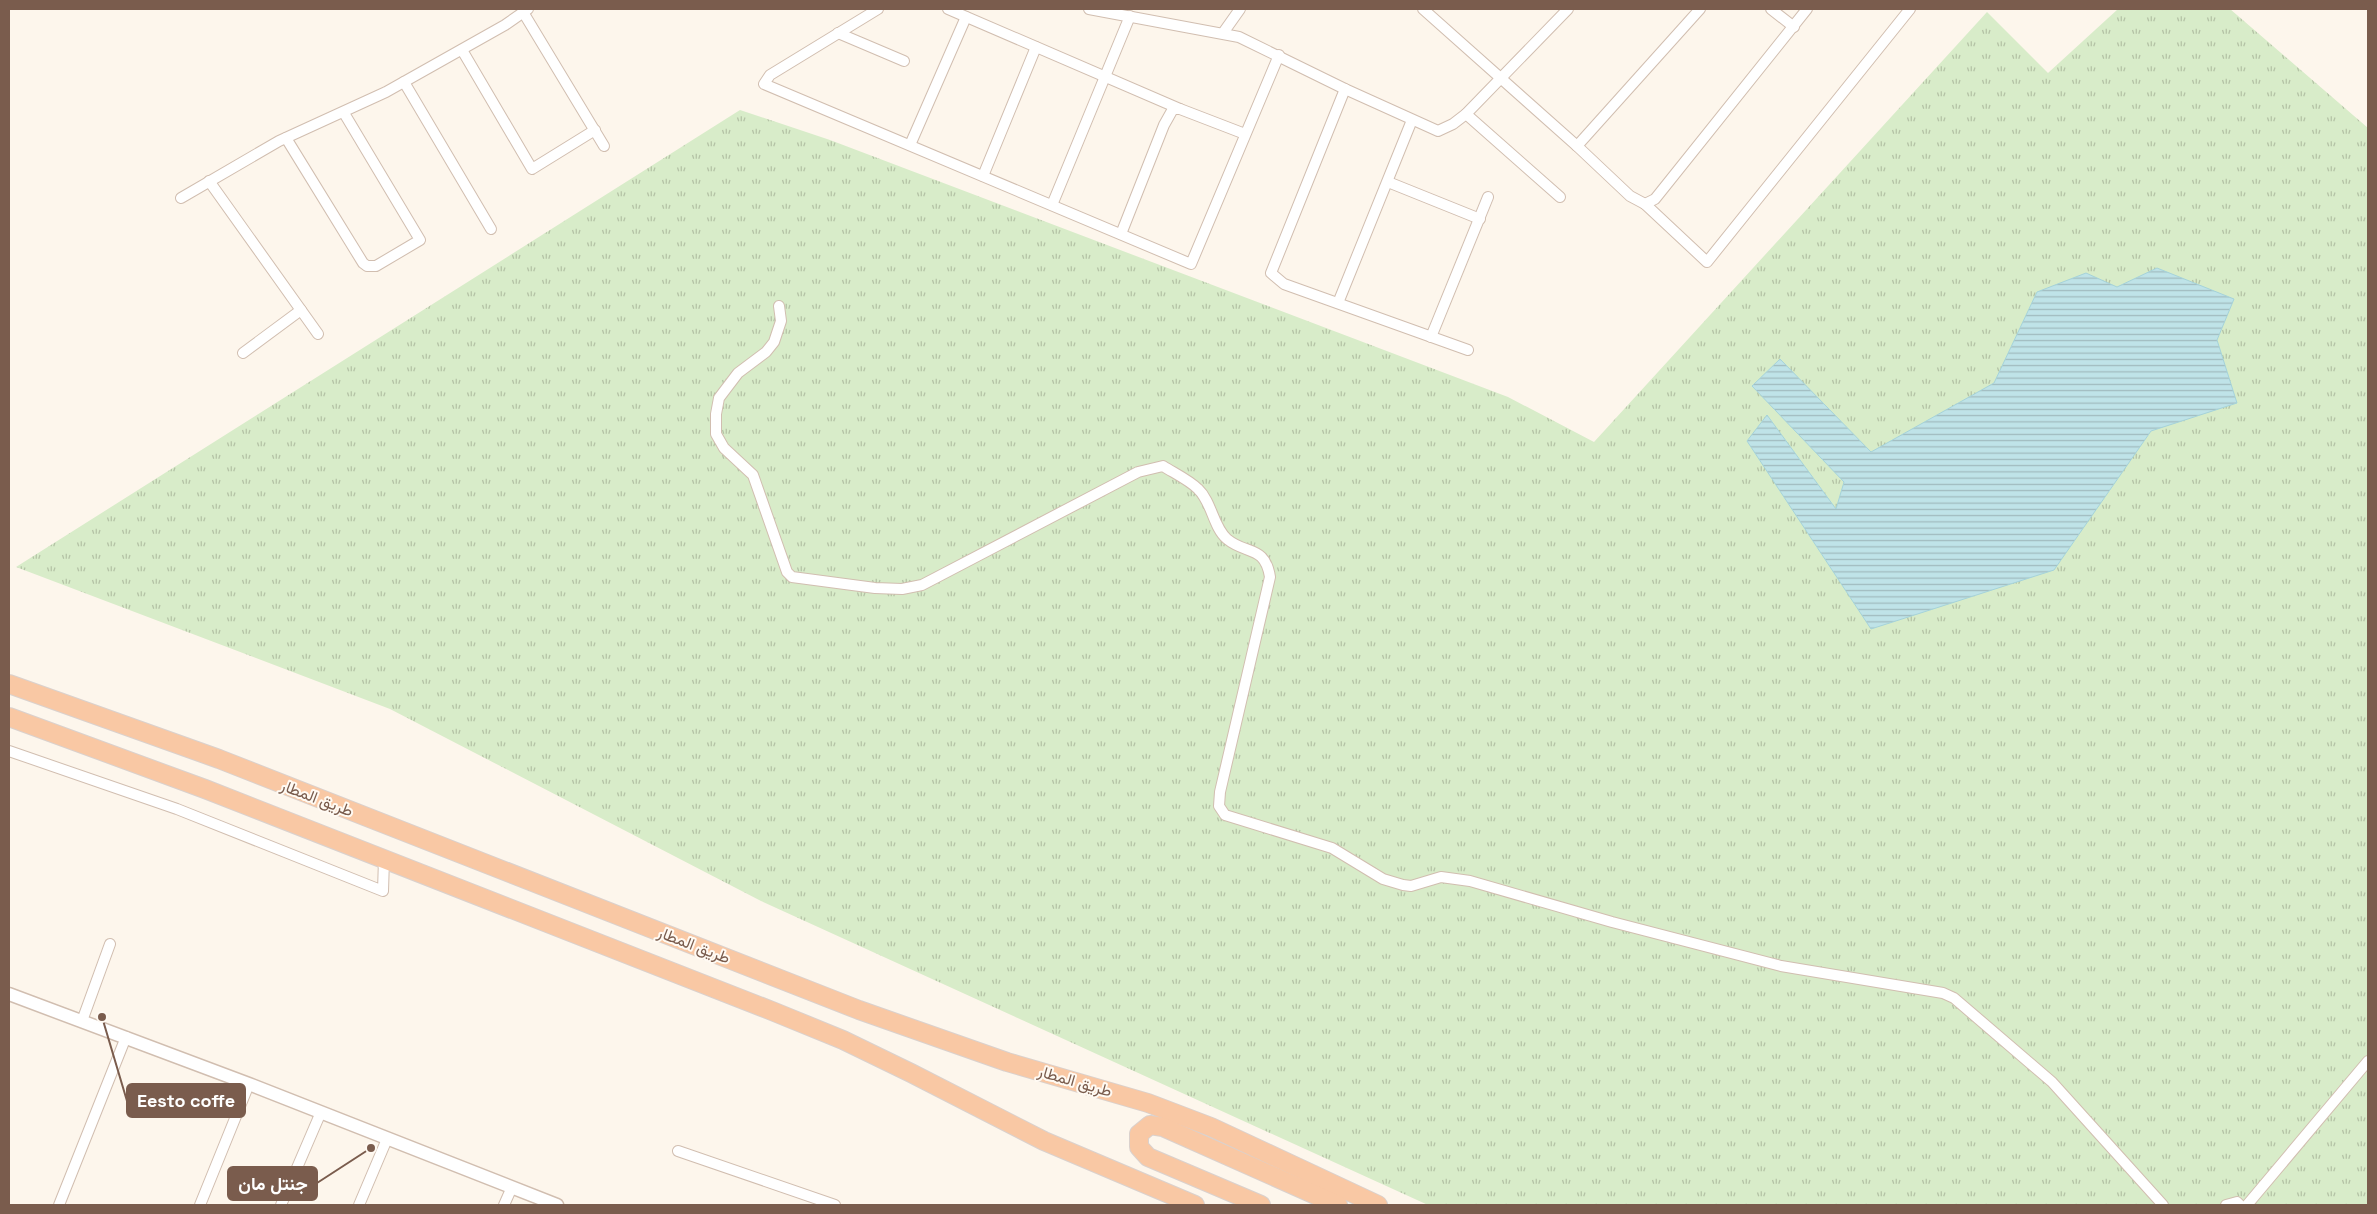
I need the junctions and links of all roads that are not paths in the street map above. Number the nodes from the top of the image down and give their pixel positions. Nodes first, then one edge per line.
1 (878, 9) edge
2 (948, 9) edge
3 (1089, 9) edge
4 (1240, 9) edge
5 (1423, 9) edge
6 (1568, 9) edge
7 (1700, 9) edge
8 (1771, 9) edge
9 (1807, 9) edge
10 (1910, 9) edge
11 (526, 11) edge
12 (1138, 14) edge
13 (966, 17) junction
14 (1794, 27) junction
15 (838, 33) junction
16 (1223, 34) junction
17 (1036, 47) junction
18 (462, 50) junction
19 (1279, 55) junction
20 (904, 62) dead end
21 (1105, 77) junction
22 (1500, 78) junction
23 (404, 82) junction
24 (1345, 89) junction
25 (1180, 109) junction
26 (344, 113) junction
27 (1466, 114) junction
28 (1412, 120) junction
29 (595, 130) junction
30 (1246, 134) junction
31 (286, 138) junction
32 (604, 146) dead end
33 (910, 146) junction
34 (1577, 146) junction
35 (983, 176) junction
36 (209, 181) junction
37 (1388, 182) junction
38 (1488, 197) dead end
39 (1560, 197) dead end
40 (181, 198) dead end
41 (1645, 204) junction
42 (1052, 205) junction
43 (1480, 219) junction
44 (491, 229) dead end
45 (1121, 234) junction
46 (1338, 303) junction
47 (779, 306) dead end
48 (301, 310) junction
49 (318, 334) dead end
50 (1432, 337) junction
51 (1468, 350) dead end
52 (244, 353) dead end
53 (9, 684) edge
54 (9, 718) edge
55 (9, 751) edge
56 (384, 859) junction
57 (110, 944) dead end
58 (9, 994) edge
59 (82, 1021) junction
60 (126, 1037) junction
61 (2368, 1061) edge
62 (249, 1084) junction
63 (320, 1112) junction
64 (387, 1139) junction
65 (678, 1151) dead end
66 (512, 1187) junction
67 (59, 1205) edge
68 (200, 1205) edge
69 (281, 1205) edge
70 (359, 1205) edge
71 (504, 1205) edge
72 (557, 1205) edge
73 (835, 1205) edge
74 (1196, 1205) edge
75 (1261, 1205) edge
76 (1338, 1205) edge
77 (1378, 1205) edge
78 (2163, 1205) edge
79 (2226, 1205) edge
80 (2240, 1205) edge
81 (2247, 1205) edge

1 - 15 street
2 - 13 street
3 - 12 street
4 - 16 street
5 - 22 street
6 - 22 street
7 - 34 street
8 - 14 street
9 - 14 street
10 - 41 street
11 - 18 street
11 - 29 street
12 - 16 street
12 - 21 street
13 - 17 street
13 - 33 street
14 - 41 street
15 - 20 street
15 - 33 street
16 - 19 street
17 - 21 street
17 - 35 street
18 - 23 street
18 - 29 street
19 - 24 street
19 - 30 street
21 - 25 street
21 - 42 street
22 - 27 street
22 - 34 street
23 - 26 street
23 - 44 street
24 - 28 street
24 - 46 street
25 - 30 street
25 - 45 street
26 - 31 street
26 - 31 street
27 - 28 street
27 - 39 street
28 - 37 street
29 - 32 street
30 - 45 street
31 - 36 street
33 - 35 street
34 - 41 street
35 - 42 street
36 - 40 street
36 - 48 street
37 - 43 street
37 - 46 street
38 - 43 street
42 - 45 street
43 - 50 street
46 - 50 street
47 - 78 street
48 - 49 street
48 - 52 street
50 - 51 street
53 - 77 highway, طريق المطار
54 - 56 highway, طريق المطار
55 - 56 street
56 - 74 highway, طريق المطار
57 - 59 street
58 - 59 street
59 - 60 street
60 - 62 street
60 - 67 street
61 - 81 street
62 - 63 street
62 - 68 street
63 - 64 street
63 - 69 street
64 - 66 street
64 - 70 street
65 - 73 street
66 - 71 street
66 - 72 street
75 - 76 highway
79 - 80 street

